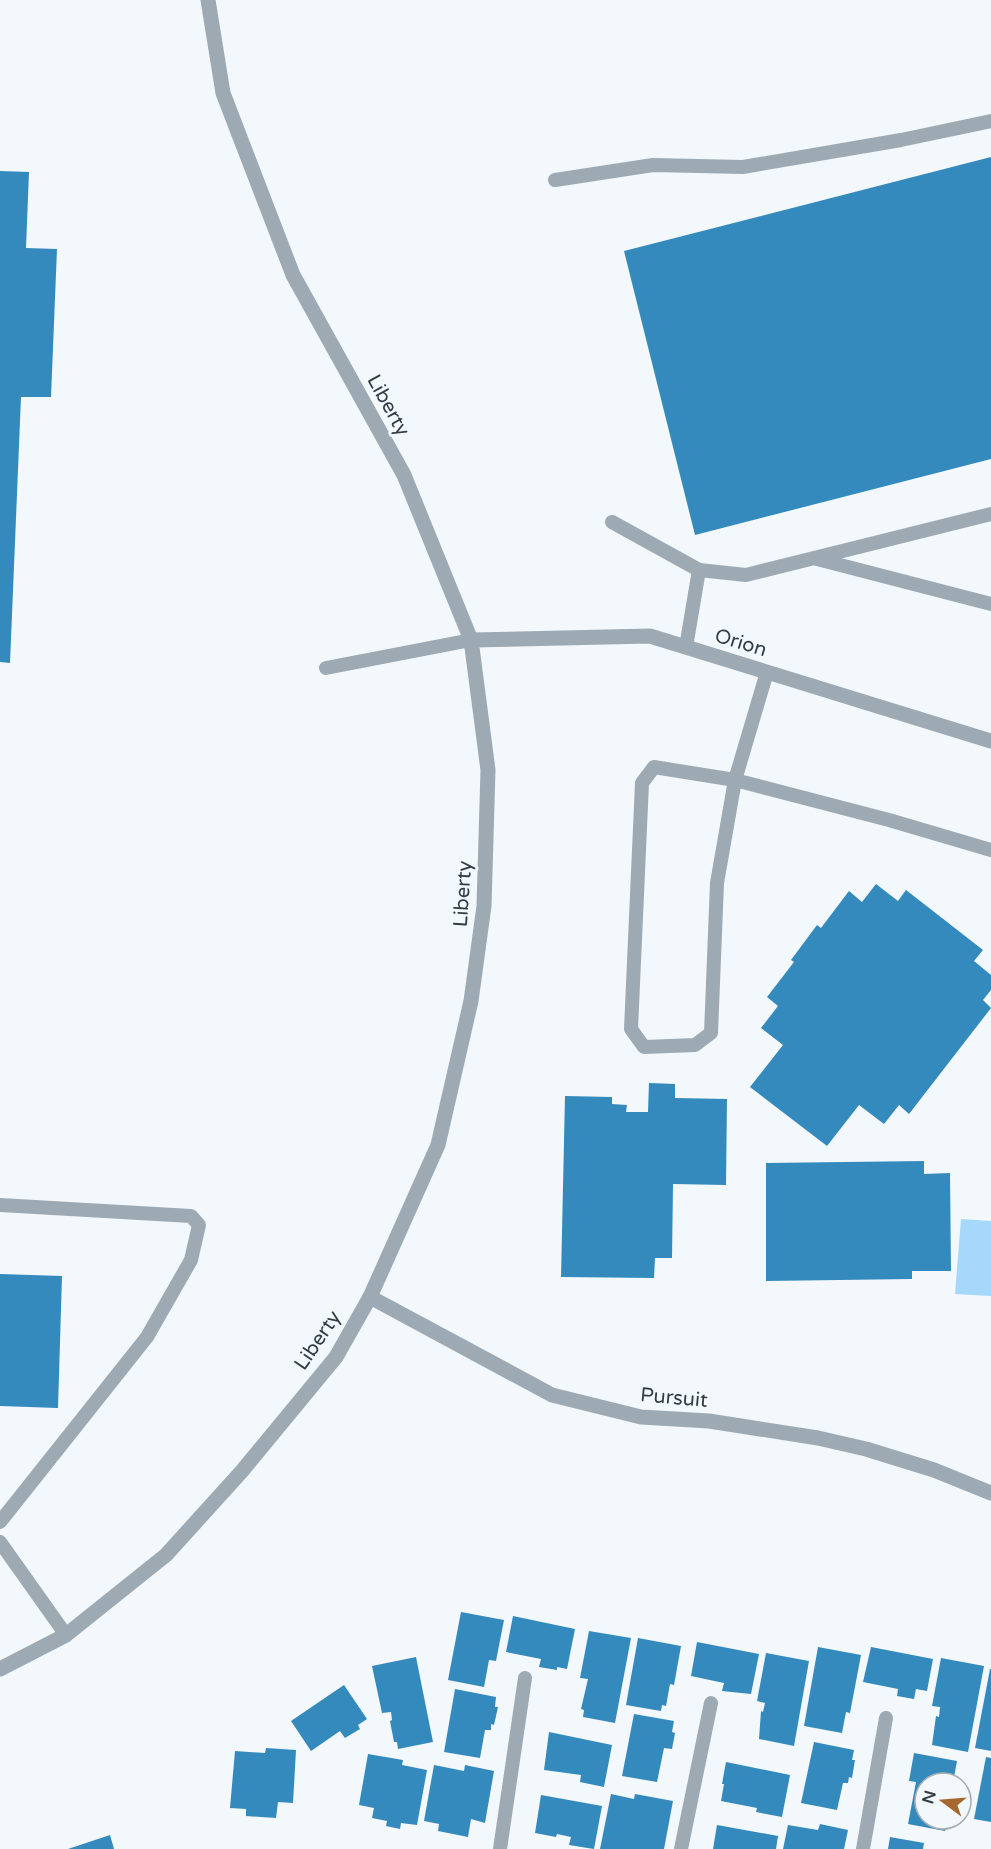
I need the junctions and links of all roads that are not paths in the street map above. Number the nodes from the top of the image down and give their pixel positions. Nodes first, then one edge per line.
1 (208, 0) edge
2 (991, 122) edge
3 (555, 180) dead end
4 (991, 514) edge
5 (612, 522) dead end
6 (815, 558) junction
7 (699, 570) junction
8 (991, 604) edge
9 (471, 640) junction
10 (686, 647) junction
11 (326, 668) dead end
12 (767, 672) junction
13 (991, 741) edge
14 (735, 780) junction
15 (991, 850) edge
16 (0, 1205) edge
17 (370, 1298) junction
18 (991, 1493) edge
19 (0, 1522) edge
20 (0, 1542) edge
21 (66, 1635) junction
22 (0, 1669) edge
23 (525, 1678) dead end
24 (711, 1703) dead end
25 (886, 1718) dead end
26 (500, 1849) edge
27 (681, 1849) edge
28 (863, 1849) edge

1 - 9 street, Liberty
2 - 3 lane
4 - 6 lane
5 - 7 lane
6 - 7 lane
6 - 8 lane
7 - 10 lane
9 - 10 street, Orion
9 - 11 lane
9 - 17 street, Liberty
10 - 12 street, Orion
12 - 13 street, Orion
12 - 14 lane
14 - 14 lane
14 - 15 lane
16 - 19 lane
17 - 18 street, Pursuit
17 - 21 street, Liberty
20 - 21 lane
21 - 22 street, Liberty
23 - 26 lane
24 - 27 lane
25 - 28 lane

